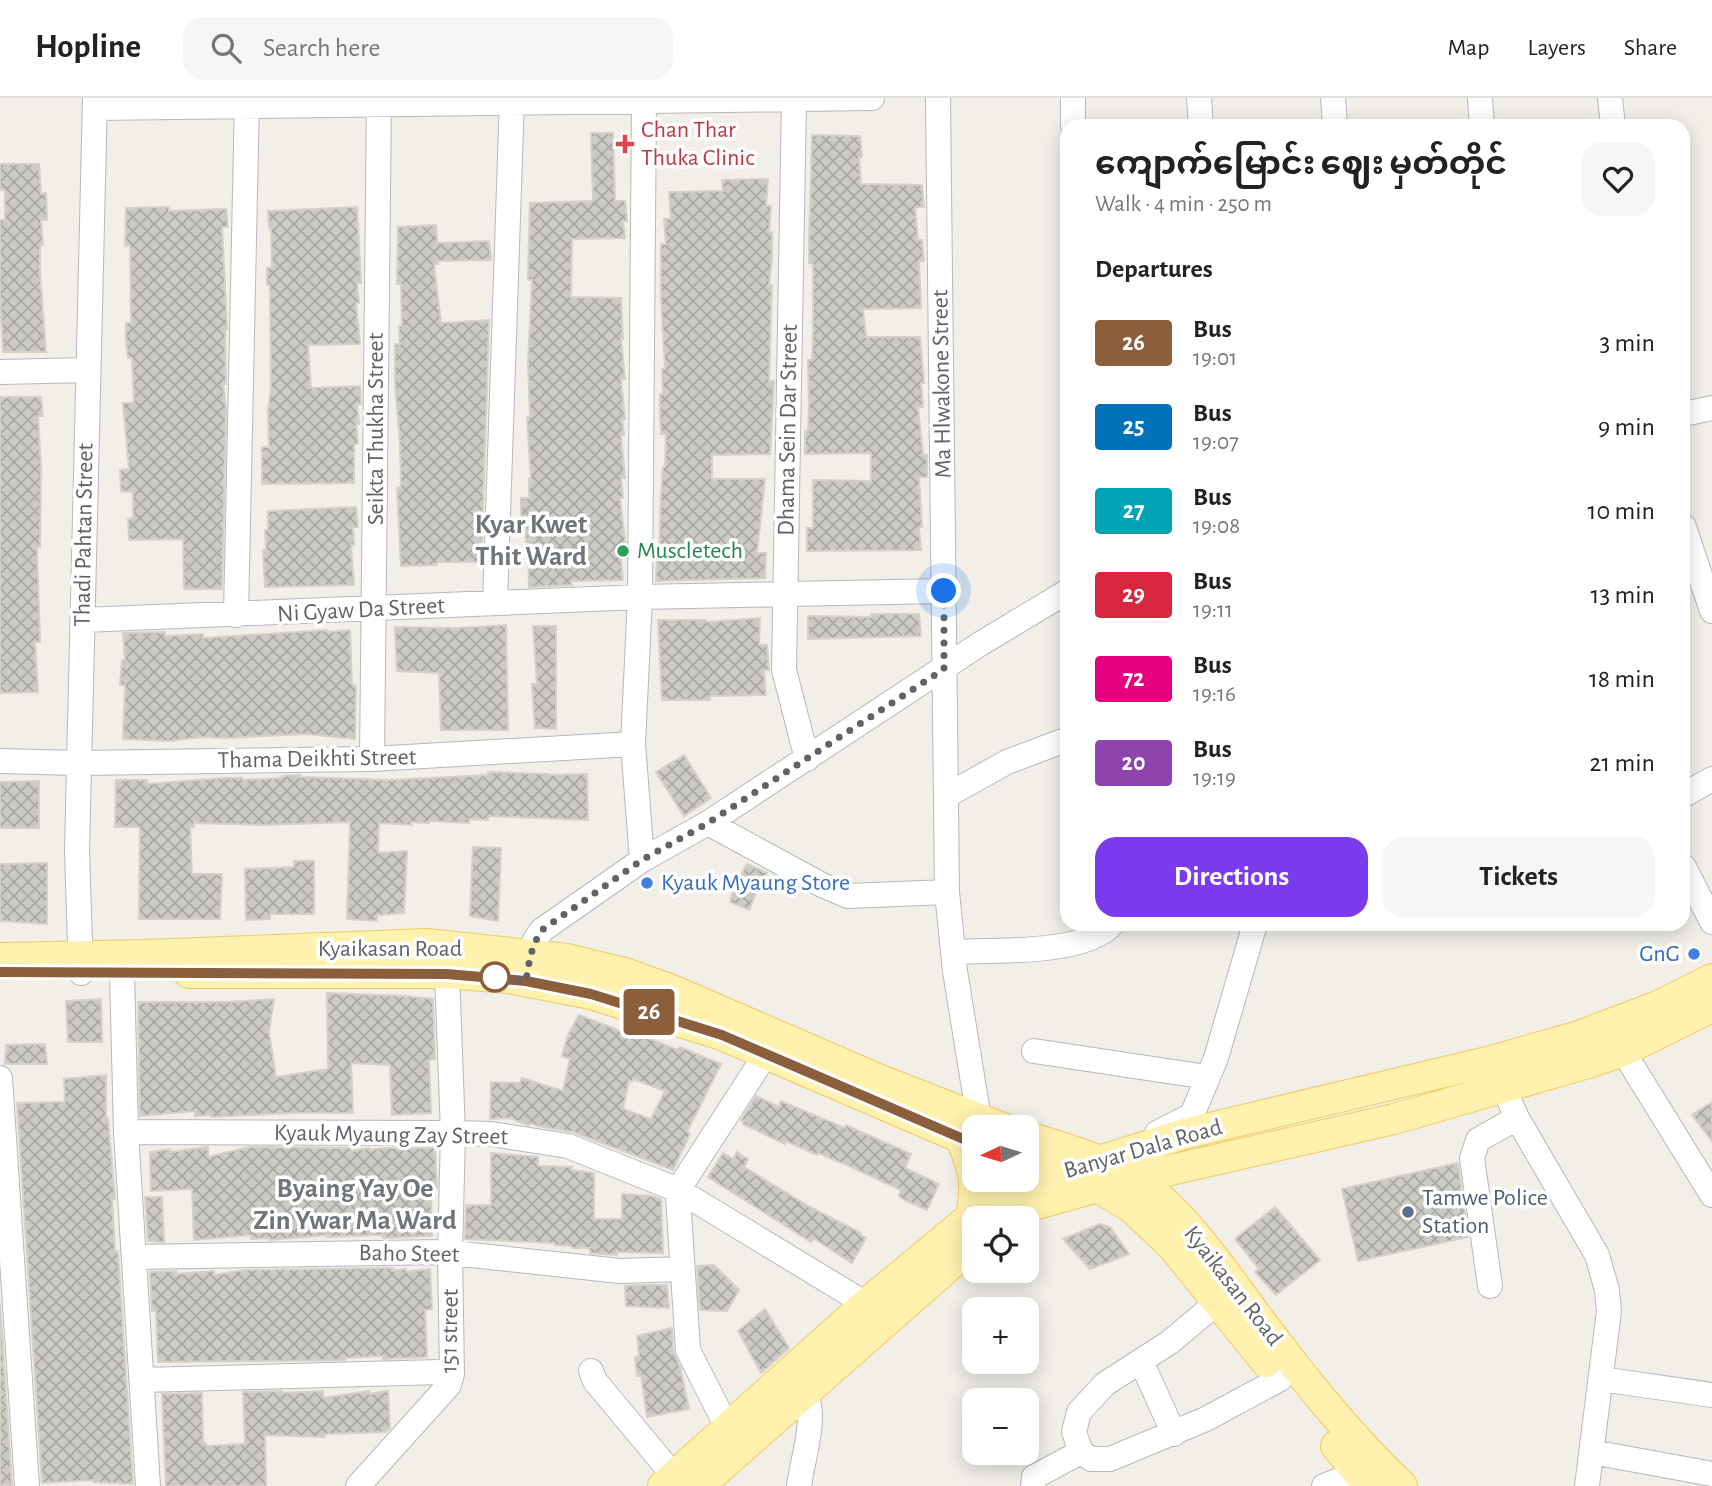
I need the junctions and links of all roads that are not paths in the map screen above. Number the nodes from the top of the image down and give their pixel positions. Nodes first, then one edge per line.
1 (872, 98) edge
2 (938, 98) edge
3 (1073, 98) edge
4 (1199, 98) edge
5 (1333, 98) edge
6 (1480, 98) edge
7 (1610, 98) edge
8 (644, 99) edge
9 (794, 99) edge
10 (512, 100) edge
11 (379, 101) edge
12 (247, 102) edge
13 (95, 103) edge
14 (1073, 119) edge
15 (1200, 119) edge
16 (1334, 119) edge
17 (1482, 119) edge
18 (1612, 119) edge
19 (88, 370) junction
20 (0, 372) edge
21 (1712, 408) edge
22 (1690, 413) edge
23 (1690, 545) edge
24 (944, 591) junction
25 (785, 595) junction
26 (1060, 596) edge
27 (640, 597) junction
28 (495, 603) junction
29 (374, 609) junction
30 (1712, 611) edge
31 (236, 615) junction
32 (83, 620) junction
33 (944, 669) junction
34 (1060, 742) edge
35 (633, 744) junction
36 (807, 759) junction
37 (372, 760) junction
38 (0, 761) edge
39 (79, 763) junction
40 (1712, 779) edge
41 (1690, 792) edge
42 (946, 796) junction
43 (708, 823) junction
44 (642, 860) junction
45 (1690, 878) edge
46 (947, 892) junction
47 (1712, 922) edge
48 (1101, 931) edge
49 (1253, 931) edge
50 (953, 952) junction
51 (0, 958) edge
52 (80, 964) junction
53 (528, 968) junction
54 (0, 972) edge
55 (122, 972) junction
56 (447, 974) junction
57 (1712, 979) edge
58 (1712, 1007) edge
59 (1034, 1051) dead end
60 (1623, 1051) junction
61 (766, 1054) junction
62 (1207, 1077) junction
63 (0, 1078) edge
64 (1503, 1086) junction
65 (976, 1115) edge
66 (1517, 1118) junction
67 (962, 1124) edge
68 (962, 1127) edge
69 (126, 1132) junction
70 (453, 1133) junction
71 (1040, 1143) edge
72 (1199, 1164) junction
73 (1040, 1165) edge
74 (1062, 1173) junction
75 (1097, 1174) junction
76 (1136, 1178) junction
77 (678, 1190) junction
78 (1712, 1195) edge
79 (992, 1206) edge
80 (1030, 1206) edge
81 (1184, 1222) junction
82 (962, 1239) edge
83 (450, 1253) junction
84 (134, 1257) junction
85 (682, 1269) junction
86 (1490, 1286) dead end
87 (1219, 1301) junction
88 (860, 1321) junction
89 (1141, 1361) junction
90 (591, 1371) dead end
91 (452, 1374) junction
92 (1280, 1379) junction
93 (1601, 1379) junction
94 (142, 1380) junction
95 (798, 1382) junction
96 (1712, 1395) edge
97 (1174, 1434) junction
98 (736, 1437) junction
99 (1081, 1452) junction
100 (1592, 1452) junction
101 (1712, 1474) edge
102 (1364, 1479) edge
103 (679, 1483) edge
104 (27, 1486) edge
105 (148, 1486) edge
106 (358, 1486) edge
107 (799, 1486) edge
108 (1033, 1486) edge
109 (1324, 1486) edge
110 (1402, 1486) edge
111 (1587, 1486) edge

1 - 9 street
2 - 24 street, Ma Hlwakone Street
3 - 14 street
4 - 15 street
5 - 16 street
6 - 17 street
7 - 18 street
8 - 9 street
8 - 10 street
8 - 27 street
9 - 25 street, Dhama Sein Dar Street
10 - 11 street
10 - 28 street
11 - 12 street
11 - 29 street, Seikta Thukha Street
12 - 13 street
12 - 31 street
13 - 19 street, Thadi Pahtan Street
19 - 20 street
19 - 32 street, Thadi Pahtan Street
21 - 22 street
23 - 30 street
24 - 25 street, Ni Gyaw Da Street
24 - 33 street, Ma Hlwakone Street
25 - 27 street, Ni Gyaw Da Street
25 - 36 street, Dhama Sein Dar Street
26 - 33 street
27 - 28 street, Ni Gyaw Da Street
27 - 35 street
28 - 29 street, Ni Gyaw Da Street
29 - 31 street, Ni Gyaw Da Street
29 - 37 street, Seikta Thukha Street
31 - 32 street, Ni Gyaw Da Street
32 - 39 street, Thadi Pahtan Street
33 - 36 street
33 - 42 street, Ma Hlwakone Street
34 - 42 street
35 - 37 street, Thama Deikhti Street
35 - 44 street
36 - 43 street
37 - 39 street, Thama Deikhti Street
38 - 39 street, Thama Deikhti Street
39 - 52 street, Thadi Pahtan Street
40 - 41 street
42 - 46 street, Ma Hlwakone Street
43 - 44 street
43 - 46 street
44 - 53 street
45 - 47 street
46 - 50 street, Ma Hlwakone Street
48 - 50 street
49 - 62 street
50 - 65 street, Ma Hlwakone Street
51 - 52 main road, Kyaikasan Road
52 - 53 main road, Kyaikasan Road
52 - 54 main road, Kyaikasan Road
52 - 55 main road, Kyaikasan Road
53 - 56 main road, Kyaikasan Road
53 - 61 main road, Kyaikasan Road
53 - 67 main road, Kyaikasan Road
55 - 56 main road, Kyaikasan Road
55 - 69 street
56 - 70 street, 151 street
57 - 75 main road, Banyar Dala Road
58 - 60 main road, Banyar Dala Road
59 - 62 street
60 - 64 main road, Banyar Dala Road
60 - 78 street
61 - 68 main road, Kyaikasan Road
61 - 77 street
62 - 75 street
63 - 104 street
64 - 66 street
64 - 72 main road, Banyar Dala Road
66 - 86 street
66 - 93 street
69 - 70 street, Kyauk Myaung Zay Street
69 - 84 street
70 - 77 street, Kyauk Myaung Zay Street
70 - 83 street, 151 street
71 - 75 main road, Kyaikasan Road
72 - 76 main road, Banyar Dala Road
72 - 81 main road
73 - 74 main road
74 - 75 main road, Banyar Dala Road
74 - 79 main road, Banyar Dala Road
75 - 76 main road, Kyaikasan Road
75 - 80 main road, Banyar Dala Road
75 - 87 main road, Kyaikasan Road
76 - 81 main road, Kyaikasan Road
77 - 85 street
77 - 88 street, Kyauk Myaung Zay Street
81 - 110 main road, Kyaikasan Road
82 - 88 main road, Banyar Dala Road
83 - 84 street, Baho Steet
83 - 85 street, Baho Steet
83 - 91 street, 151 street
84 - 94 street
85 - 98 street
87 - 89 street
87 - 92 main road, Kyaikasan Road
88 - 95 main road, Banyar Dala Road
89 - 97 street
89 - 99 street
90 - 103 street
91 - 94 street
91 - 106 street, 151 street
92 - 97 street
92 - 102 main road, Kyaikasan Road
93 - 96 street
93 - 100 street
94 - 105 street
95 - 98 main road, Banyar Dala Road
95 - 107 street
97 - 99 street
98 - 103 main road, Banyar Dala Road
99 - 108 street
100 - 101 street
100 - 111 street
102 - 109 street

